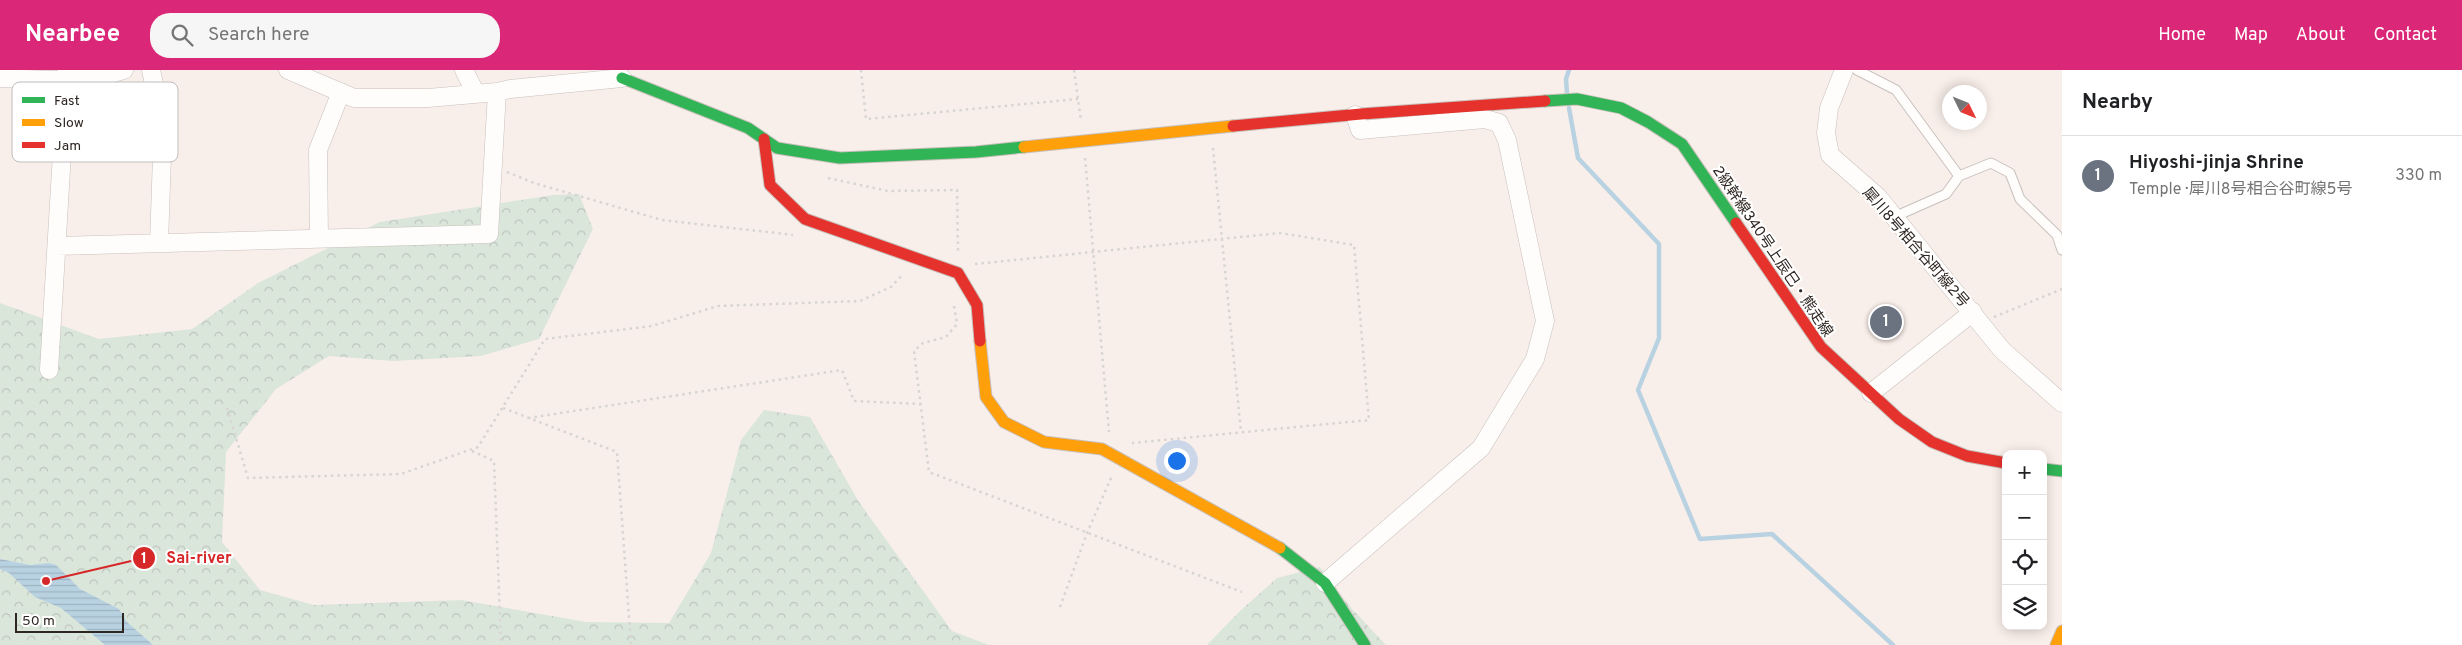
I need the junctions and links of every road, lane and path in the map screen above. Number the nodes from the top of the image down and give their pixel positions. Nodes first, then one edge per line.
1 (124, 70) edge
2 (288, 70) edge
3 (464, 70) edge
4 (861, 70) edge
5 (1074, 70) edge
6 (1844, 70) edge
7 (1858, 70) edge
8 (67, 75) edge
9 (0, 78) edge
10 (622, 78) joint
11 (342, 92) junction
12 (497, 92) junction
13 (476, 94) junction
14 (1078, 99) junction
15 (1358, 114) junction
16 (1211, 129) junction
17 (764, 139) junction
18 (1084, 140) junction
19 (62, 162) edge
20 (161, 162) edge
21 (493, 166) junction
22 (824, 176) dead end
23 (1959, 176) junction
24 (1894, 218) junction
25 (809, 221) junction
26 (319, 238) junction
27 (158, 243) junction
28 (57, 246) junction
29 (2062, 250) edge
30 (1092, 252) junction
31 (917, 258) junction
32 (958, 273) junction
33 (2062, 289) edge
34 (952, 301) dead end
35 (1977, 317) junction
36 (49, 370) dead end
37 (1871, 393) junction
38 (2062, 403) edge
39 (921, 404) junction
40 (227, 408) dead end
41 (503, 408) junction
42 (528, 418) junction
43 (1241, 432) junction
44 (1128, 443) dead end
45 (1102, 448) junction
46 (471, 450) junction
47 (1120, 458) junction
48 (2002, 462) edge
49 (2047, 469) edge
50 (2062, 471) edge
51 (1087, 533) junction
52 (1325, 583) junction
53 (1242, 592) dead end
54 (1060, 607) dead end
55 (2062, 631) edge
56 (630, 644) edge
57 (501, 645) edge
58 (1365, 645) edge
59 (2056, 645) edge

1 - 8 street
2 - 11 street
3 - 13 street
4 - 14 path
5 - 14 path
6 - 24 street, 犀川8号相合谷町線2号
7 - 23 lane
8 - 9 street
10 - 12 street
10 - 17 street, 2級幹線340号上辰巳・熊走線
11 - 13 street
11 - 26 street
12 - 13 street
12 - 21 street
14 - 18 path
15 - 16 street, 2級幹線340号上辰巳・熊走線
15 - 37 street, 2級幹線340号上辰巳・熊走線
15 - 52 street
16 - 18 street, 2級幹線340号上辰巳・熊走線
16 - 43 path
17 - 18 street, 2級幹線340号上辰巳・熊走線
17 - 25 street
18 - 30 path
19 - 28 street
20 - 27 street
21 - 25 path
21 - 26 street
22 - 32 path
23 - 24 lane
23 - 29 lane
24 - 35 street, 犀川8号相合谷町線2号
25 - 31 street
26 - 27 street
27 - 28 street
28 - 36 street
30 - 32 path
30 - 43 path
30 - 45 path
31 - 32 street
31 - 41 path
32 - 45 street
33 - 35 path
34 - 39 path
35 - 37 street
35 - 38 street, 犀川8号相合谷町線2号
37 - 48 street, 2級幹線340号上辰巳・熊走線
39 - 42 path
39 - 51 path
40 - 46 path
41 - 42 path
41 - 46 path
42 - 56 path
43 - 44 path
45 - 47 street
46 - 57 path
47 - 51 path
47 - 52 street
49 - 50 street
51 - 53 path
51 - 54 path
52 - 58 street
55 - 59 street

